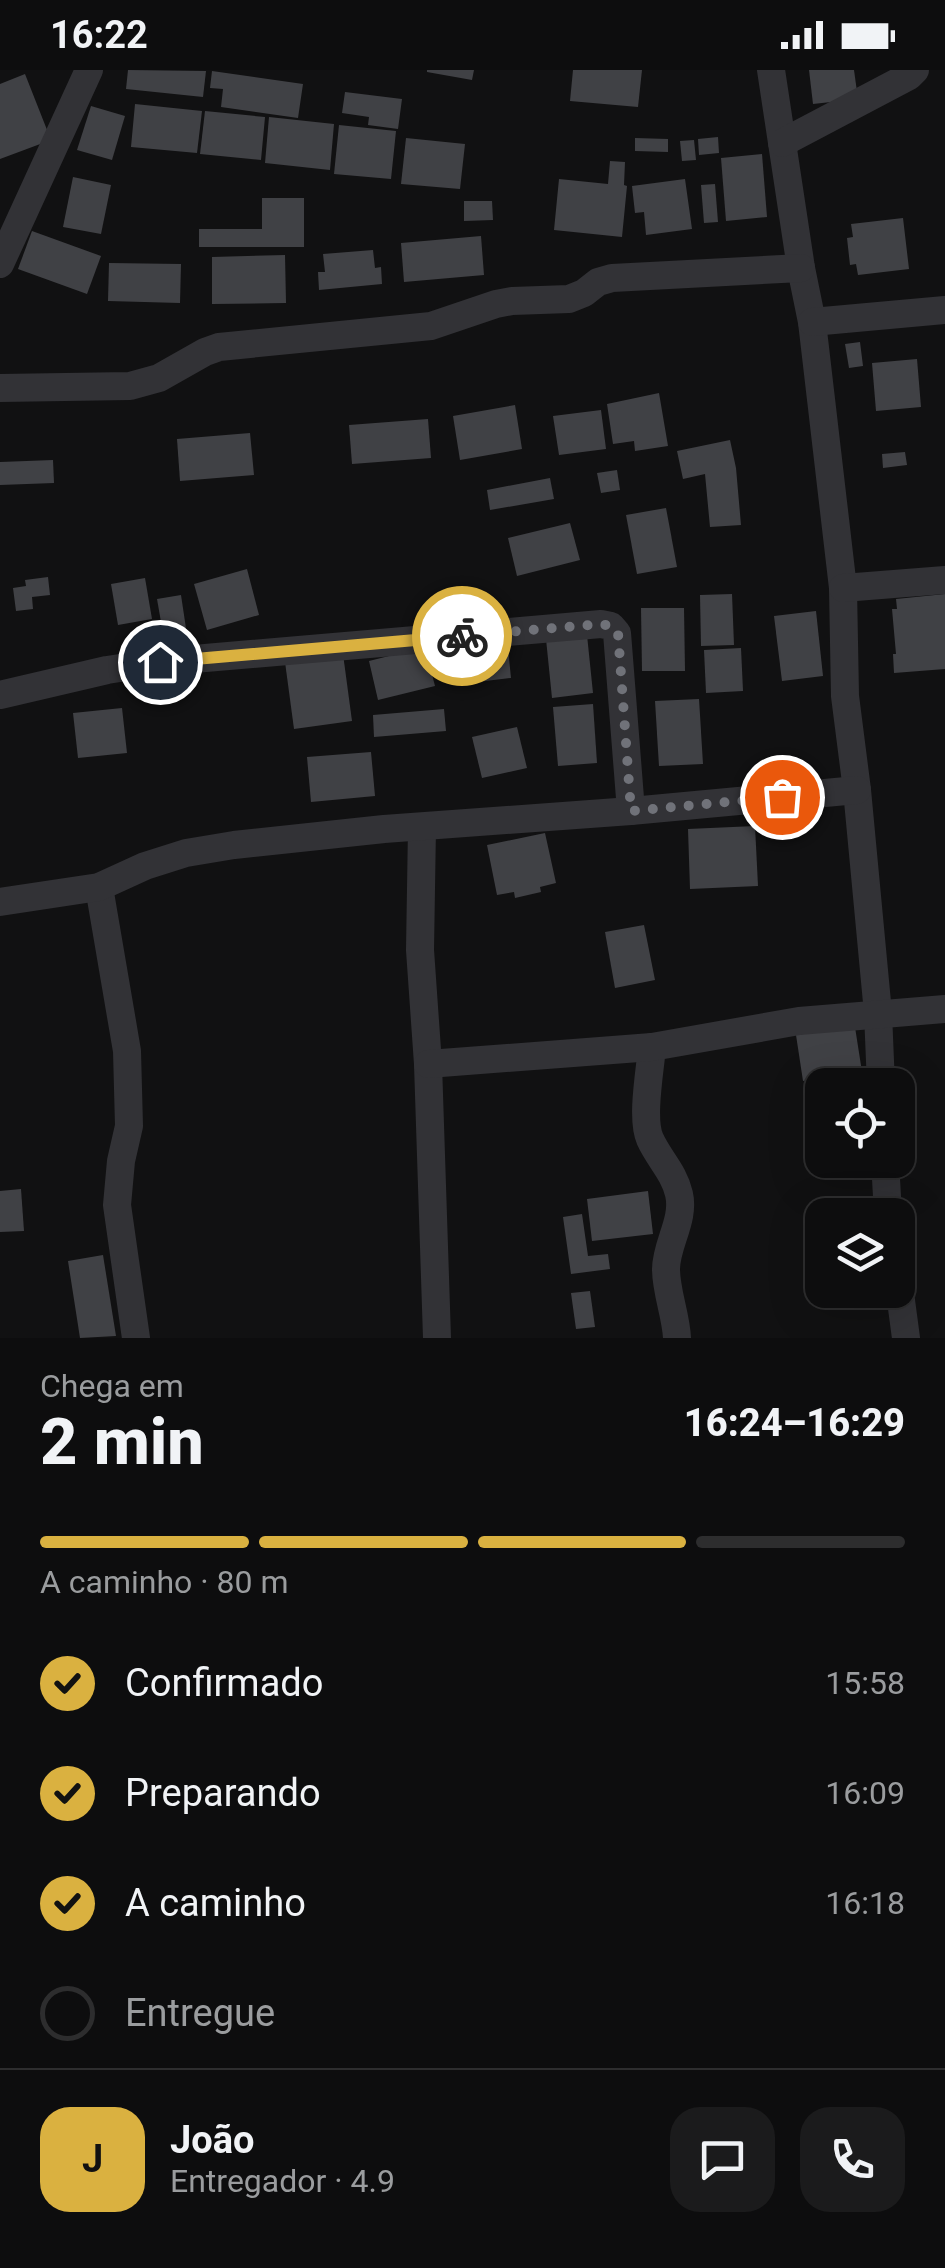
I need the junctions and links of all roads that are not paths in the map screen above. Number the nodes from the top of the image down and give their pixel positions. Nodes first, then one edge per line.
1 (88, 70) edge
2 (772, 70) edge
3 (915, 70) edge
4 (782, 143) junction
5 (0, 264) edge
6 (801, 268) junction
7 (945, 310) edge
8 (812, 322) junction
9 (0, 388) edge
10 (945, 580) edge
11 (844, 588) junction
12 (0, 695) edge
13 (857, 790) junction
14 (631, 811) junction
15 (422, 827) junction
16 (99, 887) junction
17 (0, 902) edge
18 (945, 1008) edge
19 (878, 1013) junction
20 (652, 1047) junction
21 (428, 1064) junction
22 (880, 1068) edge
23 (902, 1308) edge
24 (136, 1338) edge
25 (437, 1338) edge
26 (678, 1338) edge
27 (906, 1338) edge

1 - 5 street
2 - 4 street
3 - 4 street
4 - 6 street
6 - 8 street
6 - 9 street
7 - 8 street
8 - 11 street
10 - 11 street
11 - 13 street
12 - 14 street
13 - 14 street
13 - 19 street
14 - 15 street
15 - 16 street
15 - 21 street
16 - 17 street
16 - 24 street
18 - 19 street
19 - 20 street
19 - 22 street
20 - 21 street
20 - 26 street
21 - 25 street
23 - 27 street

